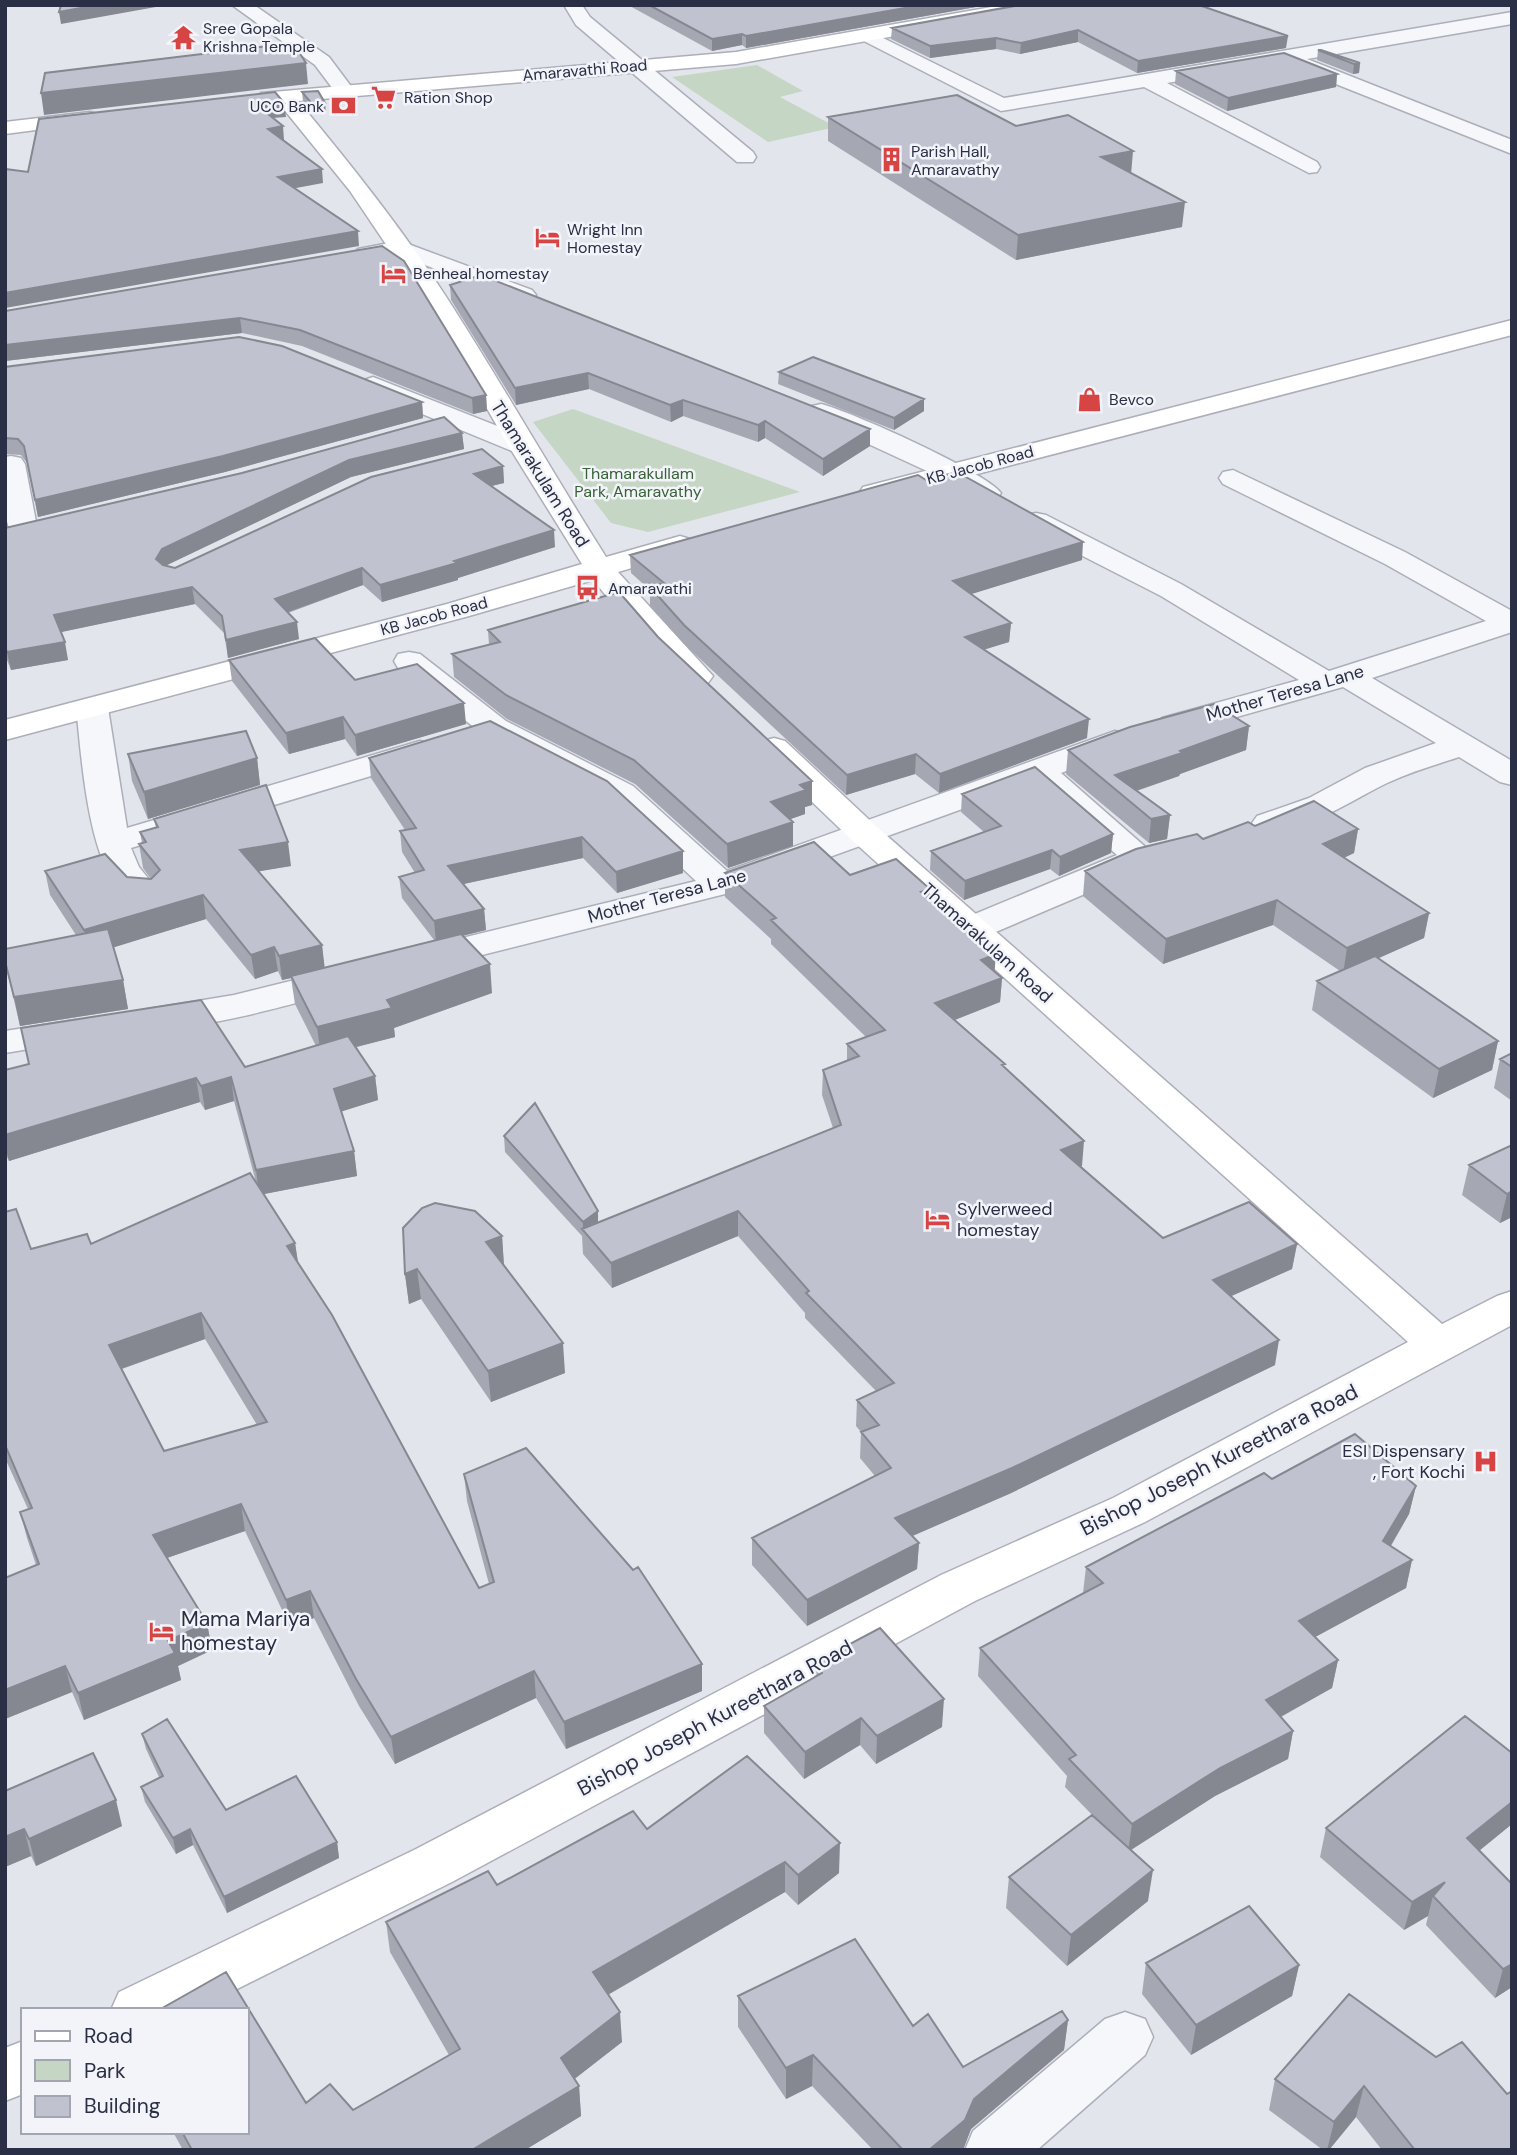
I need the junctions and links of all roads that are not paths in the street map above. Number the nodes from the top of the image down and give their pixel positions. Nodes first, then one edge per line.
1 (242, 5) edge
2 (573, 5) edge
3 (1036, 5) edge
4 (1512, 18) edge
5 (866, 37) junction
6 (1285, 57) junction
7 (639, 66) junction
8 (1147, 80) junction
9 (344, 89) junction
10 (283, 95) junction
11 (241, 100) edge
12 (116, 115) edge
13 (5, 128) edge
14 (1512, 148) edge
15 (745, 157) dead end
16 (1309, 167) dead end
17 (400, 248) junction
18 (345, 258) edge
19 (542, 301) edge
20 (1512, 327) edge
21 (356, 378) edge
22 (797, 402) edge
23 (457, 419) junction
24 (421, 430) edge
25 (521, 444) junction
26 (481, 455) edge
27 (10, 464) dead end
28 (952, 472) junction
29 (1233, 478) dead end
30 (844, 501) edge
31 (26, 531) edge
32 (712, 536) edge
33 (600, 570) junction
34 (1511, 622) edge
35 (408, 661) dead end
36 (1336, 679) junction
37 (720, 698) edge
38 (92, 708) junction
39 (749, 725) edge
40 (495, 728) junction
41 (5, 730) edge
42 (1461, 745) junction
43 (1038, 771) junction
44 (1512, 775) edge
45 (1244, 832) edge
46 (866, 835) junction
47 (112, 843) junction
48 (721, 885) junction
49 (143, 894) edge
50 (971, 929) junction
51 (5, 1042) edge
52 (1512, 1306) edge
53 (1439, 1346) junction
54 (143, 2008) edge
55 (1125, 2037) dead end
56 (21, 2068) edge
57 (5, 2075) edge
58 (994, 2150) edge

1 - 9 street
2 - 7 street
3 - 5 street, Amaravathi Road
4 - 6 street
5 - 7 street, Amaravathi Road
5 - 8 street
6 - 8 street
6 - 14 street
7 - 9 street, Amaravathi Road
7 - 15 street
8 - 16 street
9 - 10 street, Amaravathi Road
10 - 11 street, Amaravathi Road
10 - 17 street, Thamarakulam Road
12 - 13 street
17 - 18 street
17 - 19 street
17 - 25 street, Thamarakulam Road
20 - 28 street, KB Jacob Road
21 - 23 street
22 - 28 street
23 - 24 street
23 - 25 street
25 - 26 street
25 - 33 street, Thamarakulam Road
27 - 31 street
28 - 30 street, KB Jacob Road
28 - 36 street
29 - 34 street
32 - 33 street, KB Jacob Road
33 - 37 street, Thamarakulam Road
33 - 38 street, KB Jacob Road
34 - 36 street, Mother Teresa Lane
35 - 40 street
36 - 42 street
36 - 43 street, Mother Teresa Lane
38 - 41 street, KB Jacob Road
38 - 47 street
39 - 46 street, Thamarakulam Road
40 - 47 street
40 - 48 street
42 - 44 street
42 - 45 street
43 - 46 street, Mother Teresa Lane
43 - 50 street
46 - 48 street, Mother Teresa Lane
46 - 50 street, Thamarakulam Road
47 - 49 street
48 - 51 street, Mother Teresa Lane
50 - 53 street, Thamarakulam Road
52 - 53 street, Bishop Joseph Kureethara Road
53 - 54 street, Bishop Joseph Kureethara Road
55 - 58 street
56 - 57 street

